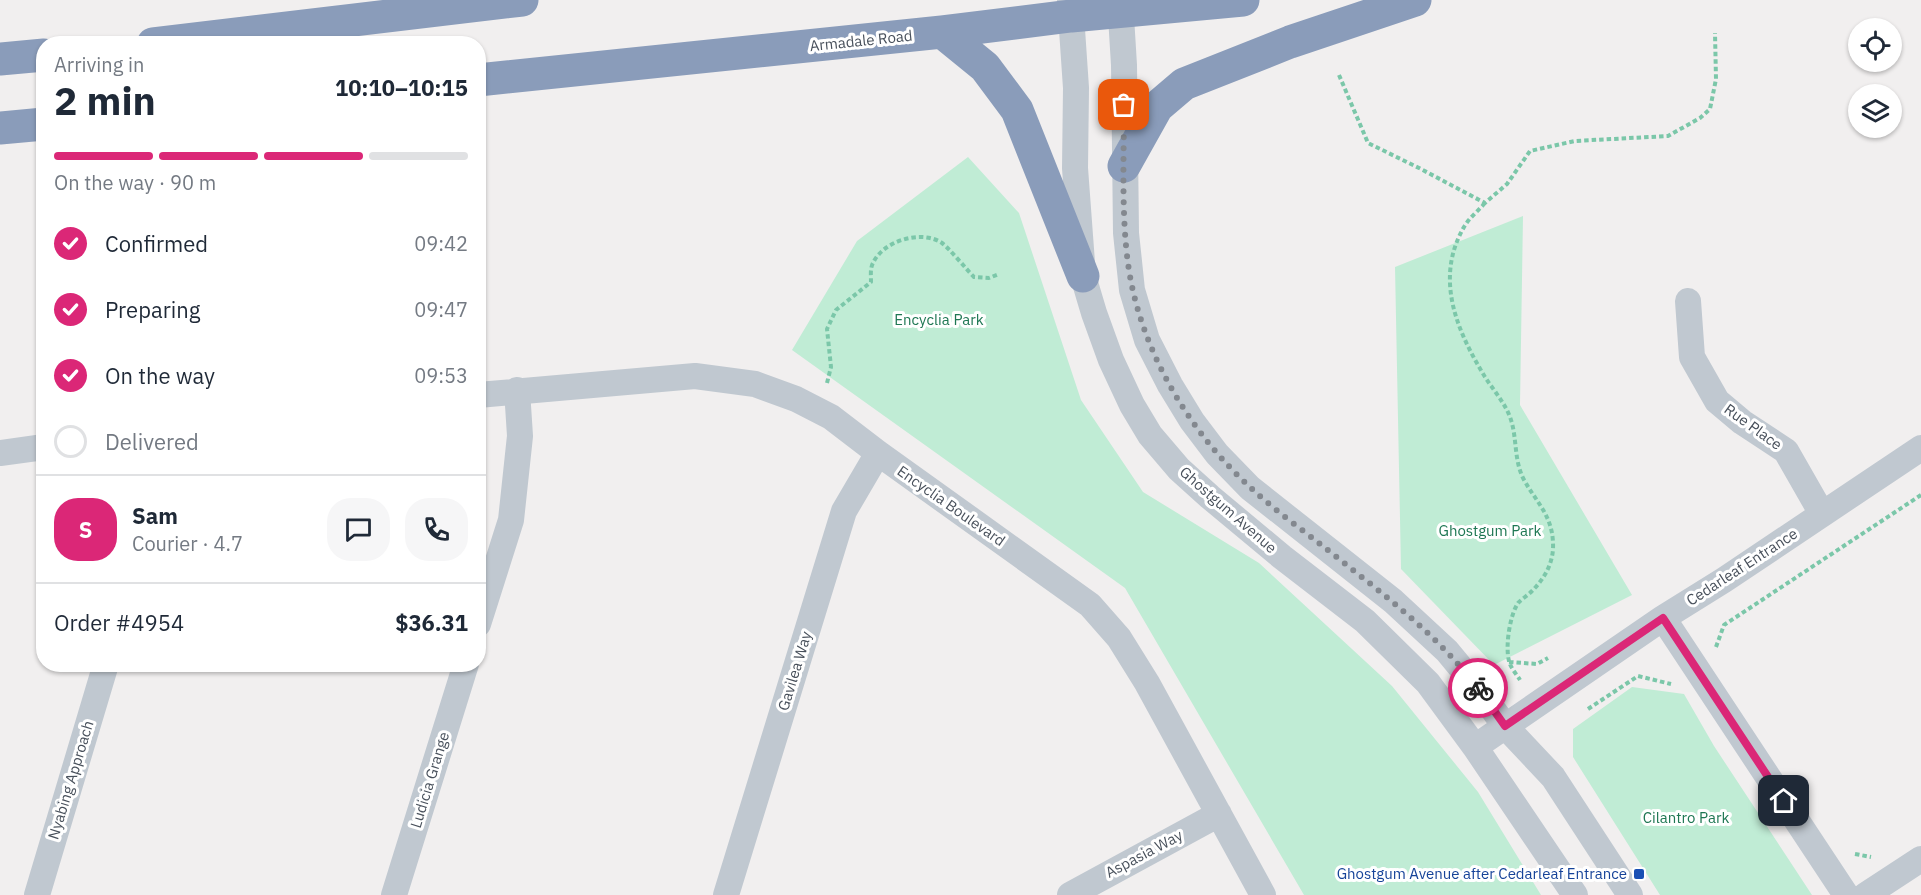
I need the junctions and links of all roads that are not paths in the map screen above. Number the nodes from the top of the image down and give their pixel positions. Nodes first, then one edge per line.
1 (522, 0) edge
2 (1243, 0) edge
3 (1415, 0) edge
4 (1120, 6) edge
5 (1070, 8) edge
6 (942, 32) junction
7 (220, 36) edge
8 (36, 56) edge
9 (0, 59) edge
10 (486, 79) edge
11 (36, 125) edge
12 (0, 128) edge
13 (1124, 166) junction
14 (1083, 276) junction
15 (1688, 301) dead end
16 (517, 390) junction
17 (486, 394) edge
18 (36, 448) edge
19 (1921, 448) edge
20 (0, 453) edge
21 (878, 453) junction
22 (1822, 514) junction
23 (486, 599) edge
24 (1663, 618) junction
25 (104, 672) edge
26 (463, 672) edge
27 (1505, 726) junction
28 (1475, 747) junction
29 (1219, 814) junction
30 (1921, 859) edge
31 (37, 895) edge
32 (393, 895) edge
33 (726, 895) edge
34 (1070, 895) edge
35 (1263, 895) edge
36 (1575, 895) edge
37 (1630, 895) edge
38 (1846, 895) edge
39 (1866, 895) edge

1 - 7 highway
2 - 4 highway, Armadale Road
3 - 13 highway
4 - 5 highway, Armadale Road
4 - 13 street, Ghostgum Avenue
5 - 6 highway, Armadale Road
5 - 14 street, Ghostgum Avenue
6 - 10 highway, Armadale Road
6 - 14 highway
8 - 9 highway
11 - 12 highway
13 - 27 street, Ghostgum Avenue
14 - 28 street, Ghostgum Avenue
15 - 22 street, Rue Place
16 - 17 street, Encyclia Boulevard
16 - 21 street, Encyclia Boulevard
16 - 23 street
18 - 20 street
19 - 22 street, Cedarleaf Entrance
21 - 29 street, Encyclia Boulevard
21 - 33 street, Gavilea Way
22 - 24 street, Cedarleaf Entrance
24 - 27 street, Cedarleaf Entrance
24 - 38 street
25 - 31 street, Nyabing Approach
26 - 32 street, Ludicia Grange
27 - 28 street, Cedarleaf Entrance
27 - 37 street, Ghostgum Avenue
28 - 36 street, Ghostgum Avenue
29 - 34 street, Aspasia Way
29 - 35 street, Encyclia Boulevard
30 - 39 street

